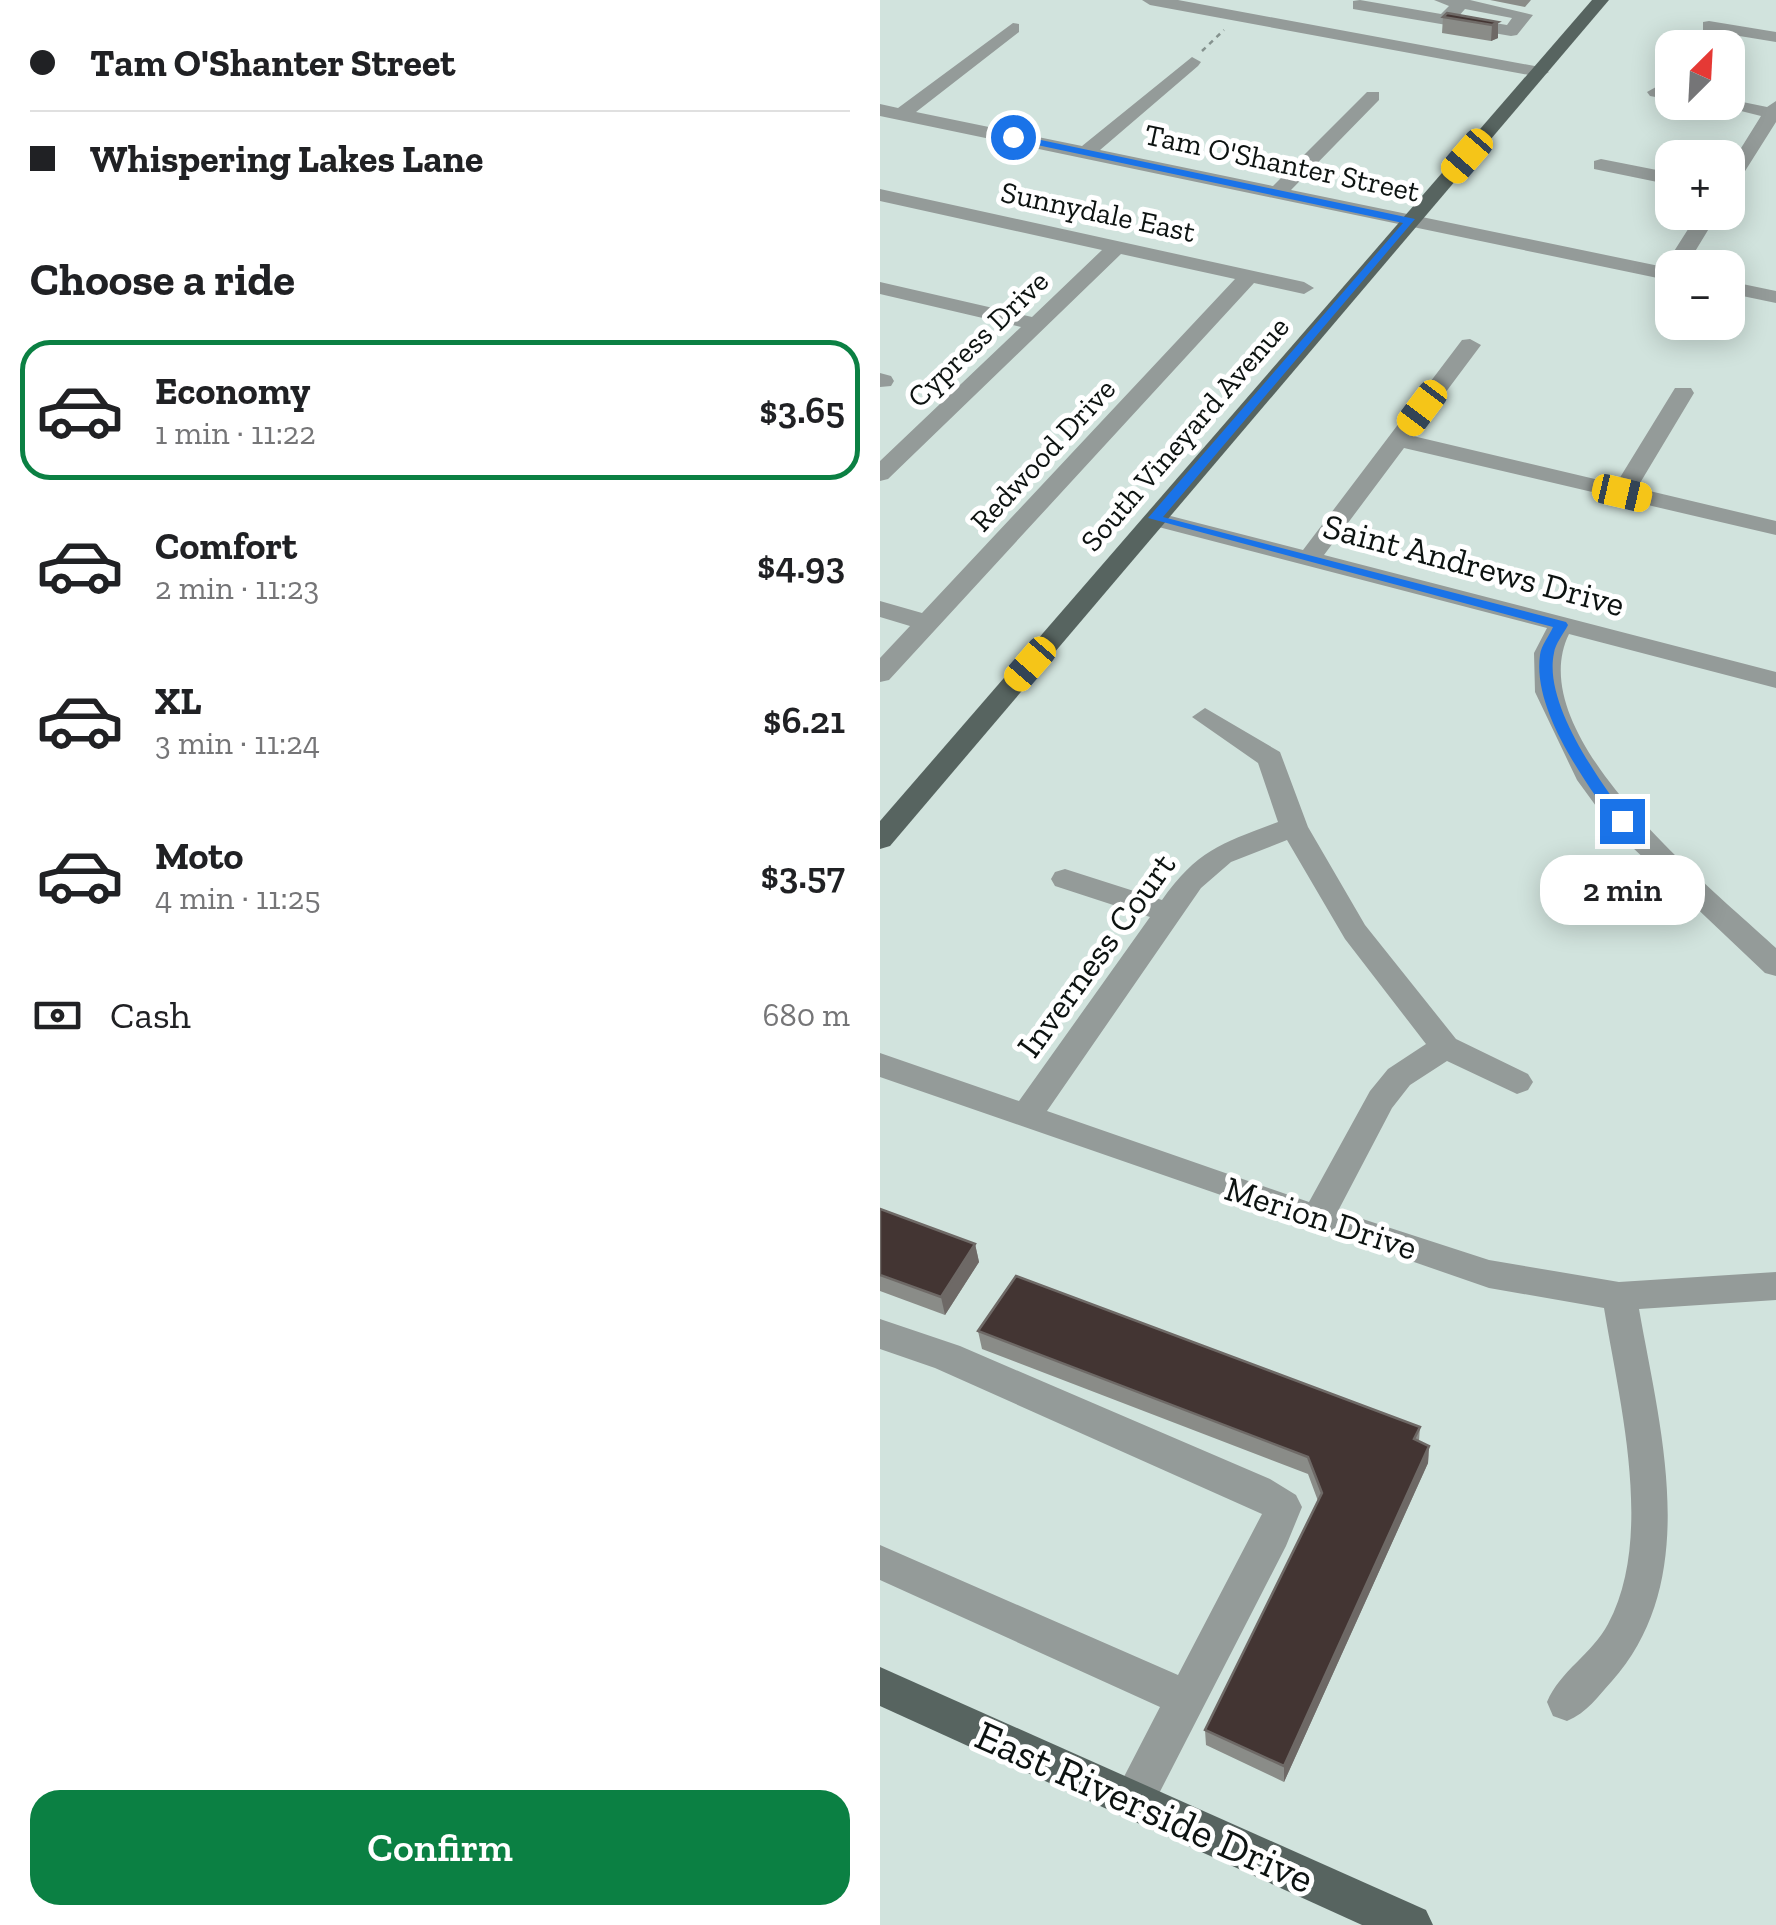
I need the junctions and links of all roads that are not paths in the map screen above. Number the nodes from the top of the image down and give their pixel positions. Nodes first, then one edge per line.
1 (1150, 0) edge
2 (1442, 0) edge
3 (1601, 0) edge
4 (1178, 2) edge
5 (1463, 2) edge
6 (1362, 3) edge
7 (1401, 6) edge
8 (1440, 19) junction
9 (1709, 26) dead end
10 (1013, 28) dead end
11 (1330, 33) junction
12 (1776, 37) edge
13 (1192, 62) road end
14 (1540, 72) junction
15 (1373, 96) dead end
16 (1745, 106) edge
17 (880, 110) edge
18 (1774, 110) edge
19 (902, 114) junction
20 (1087, 152) junction
21 (1745, 156) edge
22 (1600, 165) dead end
23 (1655, 176) edge
24 (1278, 192) junction
25 (880, 195) edge
26 (1411, 221) junction
27 (1117, 247) junction
28 (1655, 269) edge
29 (1250, 276) junction
30 (880, 288) edge
31 (1304, 288) dead end
32 (1745, 290) edge
33 (1776, 296) edge
34 (1036, 324) junction
35 (1470, 345) dead end
36 (1683, 393) dead end
37 (1399, 440) junction
38 (880, 474) edge
39 (1622, 493) junction
40 (1155, 518) junction
41 (1776, 528) edge
42 (1310, 558) junction
43 (880, 609) edge
44 (927, 623) junction
45 (1562, 625) junction
46 (880, 674) edge
47 (1776, 680) edge
48 (1204, 717) dead end
49 (1294, 828) junction
50 (880, 839) edge
51 (1065, 879) dead end
52 (1168, 912) junction
53 (1776, 965) edge
54 (1445, 1047) junction
55 (880, 1065) edge
56 (1517, 1082) dead end
57 (1025, 1118) junction
58 (1316, 1218) junction
59 (1776, 1286) edge
60 (1619, 1296) junction
61 (880, 1334) edge
62 (880, 1562) edge
63 (880, 1686) edge
64 (1186, 1699) junction
65 (1566, 1702) dead end
66 (1133, 1800) junction
67 (1411, 1925) edge

1 - 4 street
2 - 5 street
3 - 14 main road, South Vineyard Avenue
4 - 11 street
5 - 8 street
5 - 8 street
6 - 7 street
6 - 11 street
7 - 8 street
9 - 12 street
10 - 19 street
11 - 14 street
13 - 20 street
14 - 26 main road, South Vineyard Avenue
15 - 24 street
16 - 18 street
17 - 19 street, Tam O'Shanter Street
18 - 21 street
19 - 20 street, Tam O'Shanter Street
20 - 24 street, Tam O'Shanter Street
22 - 23 street
24 - 26 street, Tam O'Shanter Street
25 - 27 street, Sunnydale East
26 - 28 street, Tam O'Shanter Street
26 - 40 main road, South Vineyard Avenue
27 - 29 street, Sunnydale East
27 - 34 street, Cypress Drive
29 - 31 street, Sunnydale East
29 - 44 street, Redwood Drive
30 - 34 street
32 - 33 street
34 - 38 street, Cypress Drive
35 - 37 street
36 - 39 street
37 - 39 street
37 - 42 street
39 - 41 street
40 - 42 street, Saint Andrews Drive
40 - 50 main road, South Vineyard Avenue
42 - 45 street, Saint Andrews Drive
43 - 44 street
44 - 46 street, Redwood Drive
45 - 47 street, Saint Andrews Drive
45 - 53 street
48 - 49 street
49 - 52 street, Inverness Court
49 - 54 street
51 - 52 street
52 - 57 street, Inverness Court
54 - 56 street
54 - 58 street
55 - 57 street, Merion Drive
57 - 58 street, Merion Drive
58 - 60 street, Merion Drive
59 - 60 street, Merion Drive
60 - 65 street
61 - 64 street
62 - 64 street
63 - 66 main road, East Riverside Drive
64 - 66 street
66 - 67 main road, East Riverside Drive

